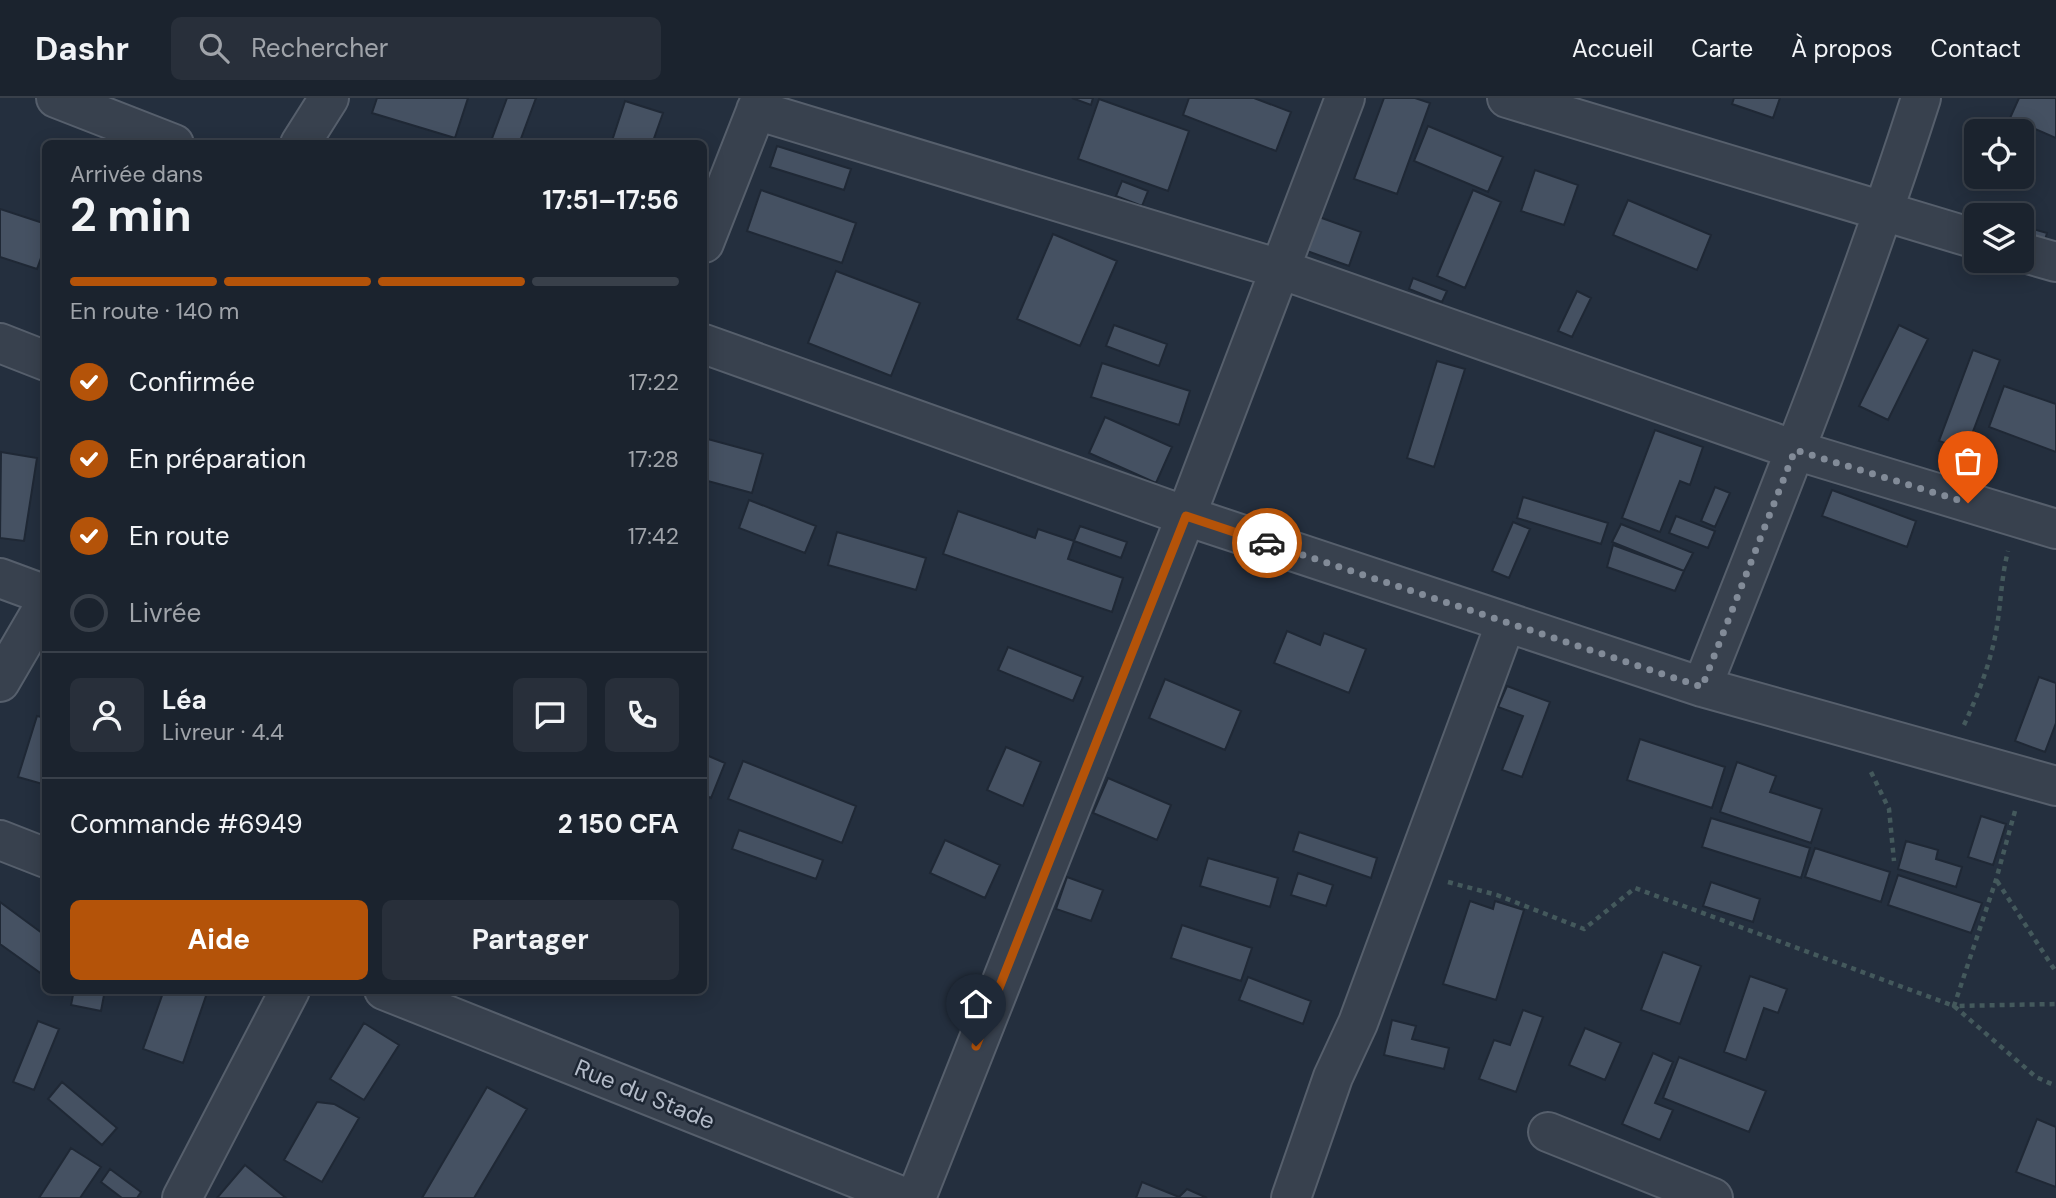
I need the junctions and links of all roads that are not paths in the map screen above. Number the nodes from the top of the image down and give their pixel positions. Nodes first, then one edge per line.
1 (56, 98) edge
2 (329, 98) edge
3 (1345, 98) edge
4 (1507, 98) edge
5 (1921, 98) edge
6 (758, 104) edge
7 (164, 140) edge
8 (303, 140) edge
9 (1884, 212) junction
10 (707, 235) edge
11 (1964, 235) edge
12 (2034, 256) edge
13 (2056, 262) edge
14 (1280, 269) junction
15 (0, 343) edge
16 (707, 345) edge
17 (42, 359) edge
18 (1795, 450) junction
19 (1186, 516) junction
20 (2056, 529) edge
21 (0, 578) edge
22 (42, 594) edge
23 (42, 610) edge
24 (1506, 622) junction
25 (0, 682) edge
26 (1702, 687) junction
27 (2040, 781) edge
28 (0, 840) edge
29 (42, 856) edge
30 (288, 994) edge
31 (394, 994) edge
32 (1548, 1132) dead end
33 (182, 1198) edge
34 (906, 1198) edge
35 (916, 1198) edge
36 (1291, 1198) edge
37 (1713, 1198) edge

1 - 7 street
2 - 8 street
3 - 14 street
4 - 9 street
5 - 9 street
6 - 10 street
6 - 14 street
9 - 11 street
9 - 18 street
12 - 13 street
14 - 18 street
14 - 19 street
15 - 17 street
16 - 19 street
18 - 20 street
18 - 26 street
19 - 24 street
19 - 35 street
21 - 22 street
23 - 25 street
24 - 26 street
24 - 36 street
26 - 27 street
28 - 29 street
30 - 33 street
31 - 34 street, Rue du Stade
32 - 37 street

